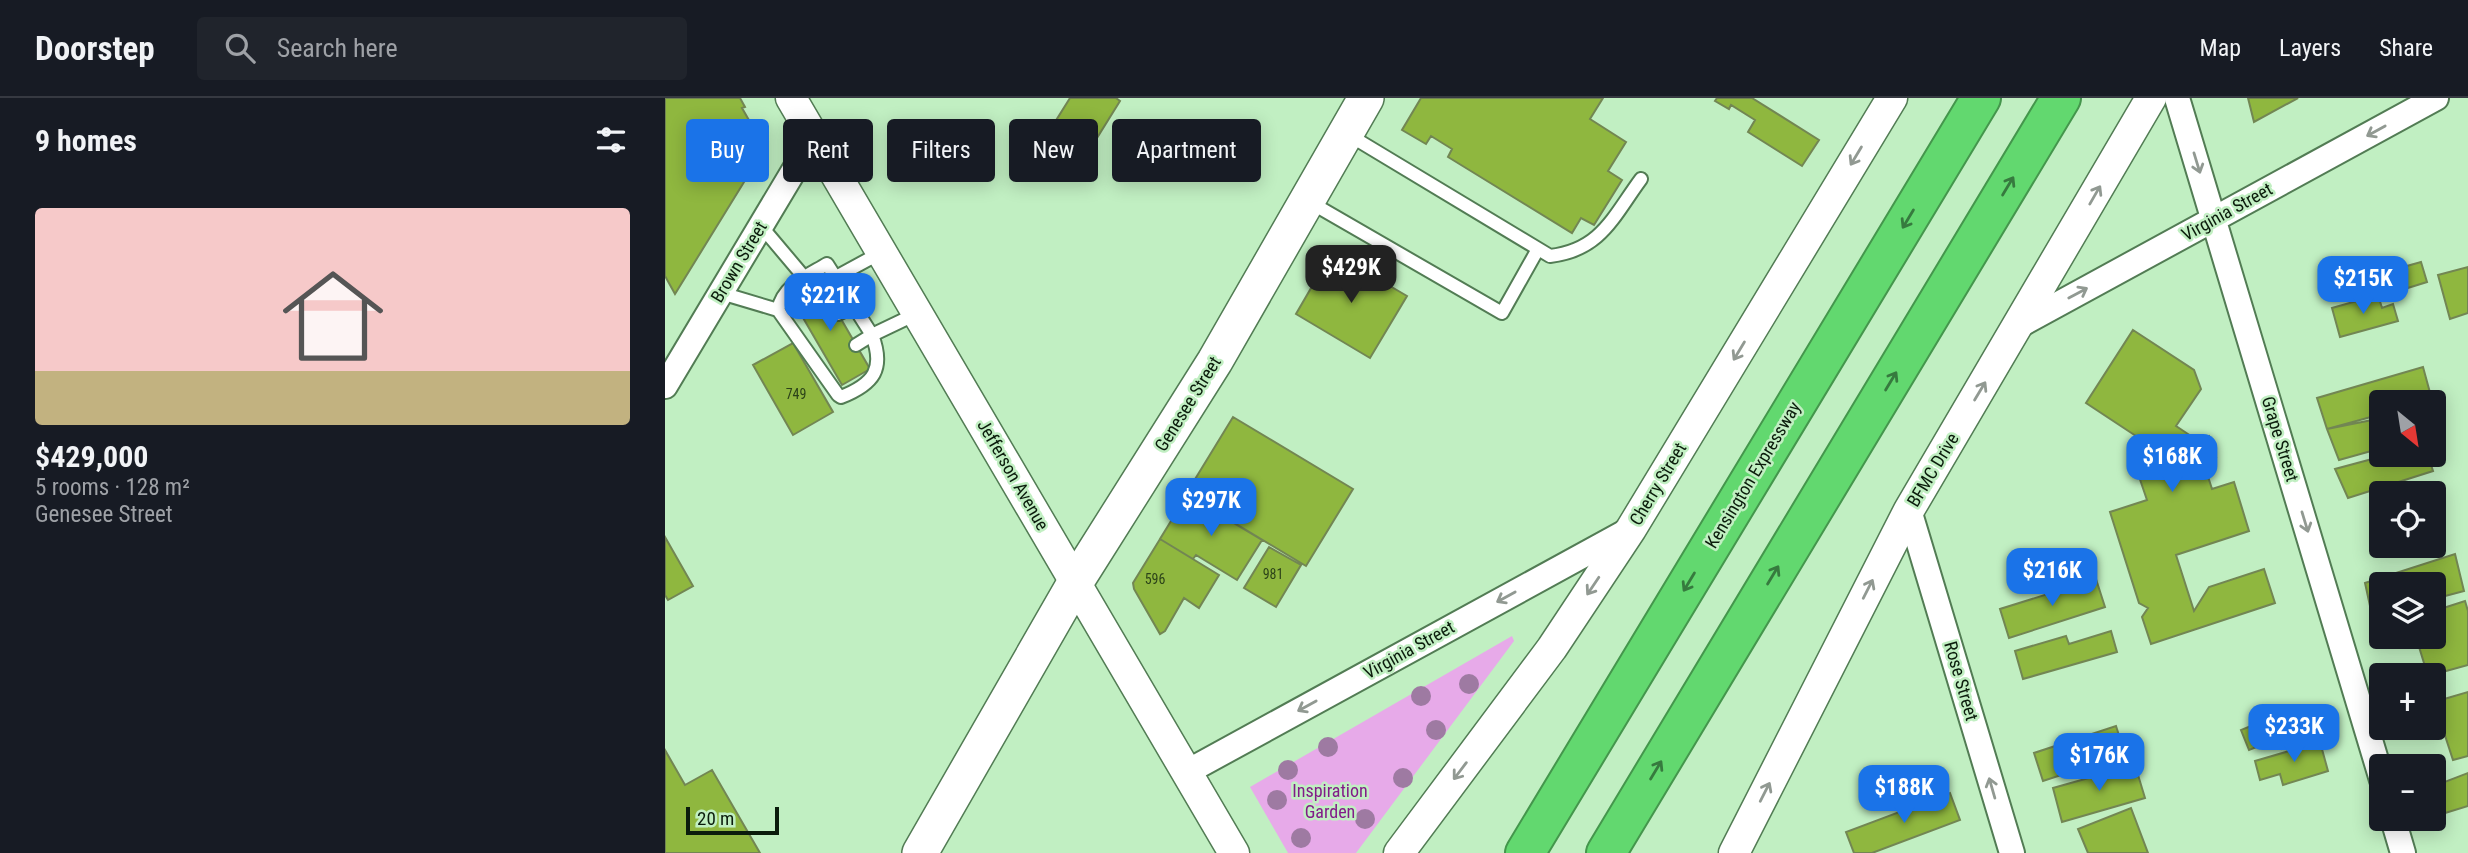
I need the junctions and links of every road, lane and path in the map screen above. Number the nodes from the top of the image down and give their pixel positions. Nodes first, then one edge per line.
1 (791, 98) edge
2 (1366, 98) edge
3 (1892, 98) edge
4 (1981, 98) edge
5 (2061, 98) edge
6 (2151, 98) edge
7 (2177, 98) edge
8 (2436, 98) edge
9 (803, 119) edge
10 (1346, 133) junction
11 (1641, 179) dead end
12 (787, 182) edge
13 (841, 182) edge
14 (1307, 201) junction
15 (2214, 220) junction
16 (761, 226) junction
17 (1538, 249) junction
18 (883, 251) junction
19 (804, 277) junction
20 (836, 277) junction
21 (721, 293) junction
22 (854, 306) junction
23 (778, 310) junction
24 (919, 313) junction
25 (838, 314) dead end
26 (2018, 326) junction
27 (810, 329) dead end
28 (796, 335) junction
29 (872, 335) junction
30 (856, 345) dead end
31 (665, 386) edge
32 (1909, 510) junction
33 (1631, 529) junction
34 (1075, 583) junction
35 (2374, 754) edge
36 (1187, 772) junction
37 (2397, 831) edge
38 (920, 853) edge
39 (1234, 853) edge
40 (1399, 853) edge
41 (1525, 853) edge
42 (1606, 853) edge
43 (1734, 853) edge
44 (2011, 853) edge
45 (2403, 853) edge

1 - 9 street, Jefferson Avenue
2 - 10 main road, Genesee Street
3 -> 33 street, Cherry Street
4 -> 41 highway, Kensington Expressway
42 -> 5 highway
26 -> 6 street, BFMC Drive
7 -> 15 street, Grape Street
8 -> 15 street, Virginia Street
10 - 14 main road, Genesee Street
10 - 17 lane
11 - 17 lane
12 - 16 street, Brown Street
13 - 18 street, Jefferson Avenue
14 - 17 lane
14 - 34 main road, Genesee Street
26 -> 15 street, Virginia Street
15 -> 35 street, Grape Street
16 - 19 lane
16 - 21 street, Brown Street
18 - 20 lane
18 - 24 street, Jefferson Avenue
19 - 20 lane
19 - 23 lane
20 - 22 lane
21 - 23 lane
21 - 31 street, Brown Street
22 - 25 lane
22 - 29 lane
23 - 28 lane
24 - 29 lane
24 - 34 street, Jefferson Avenue
32 -> 26 street, BFMC Drive
27 - 28 lane
28 - 29 lane
29 - 30 lane
43 -> 32 street, BFMC Drive
44 -> 32 street, Rose Street
33 -> 36 street, Virginia Street
33 -> 40 street, Cherry Street
34 - 36 street, Jefferson Avenue
34 - 38 main road, Genesee Street
36 - 39 street, Jefferson Avenue
37 - 45 street

